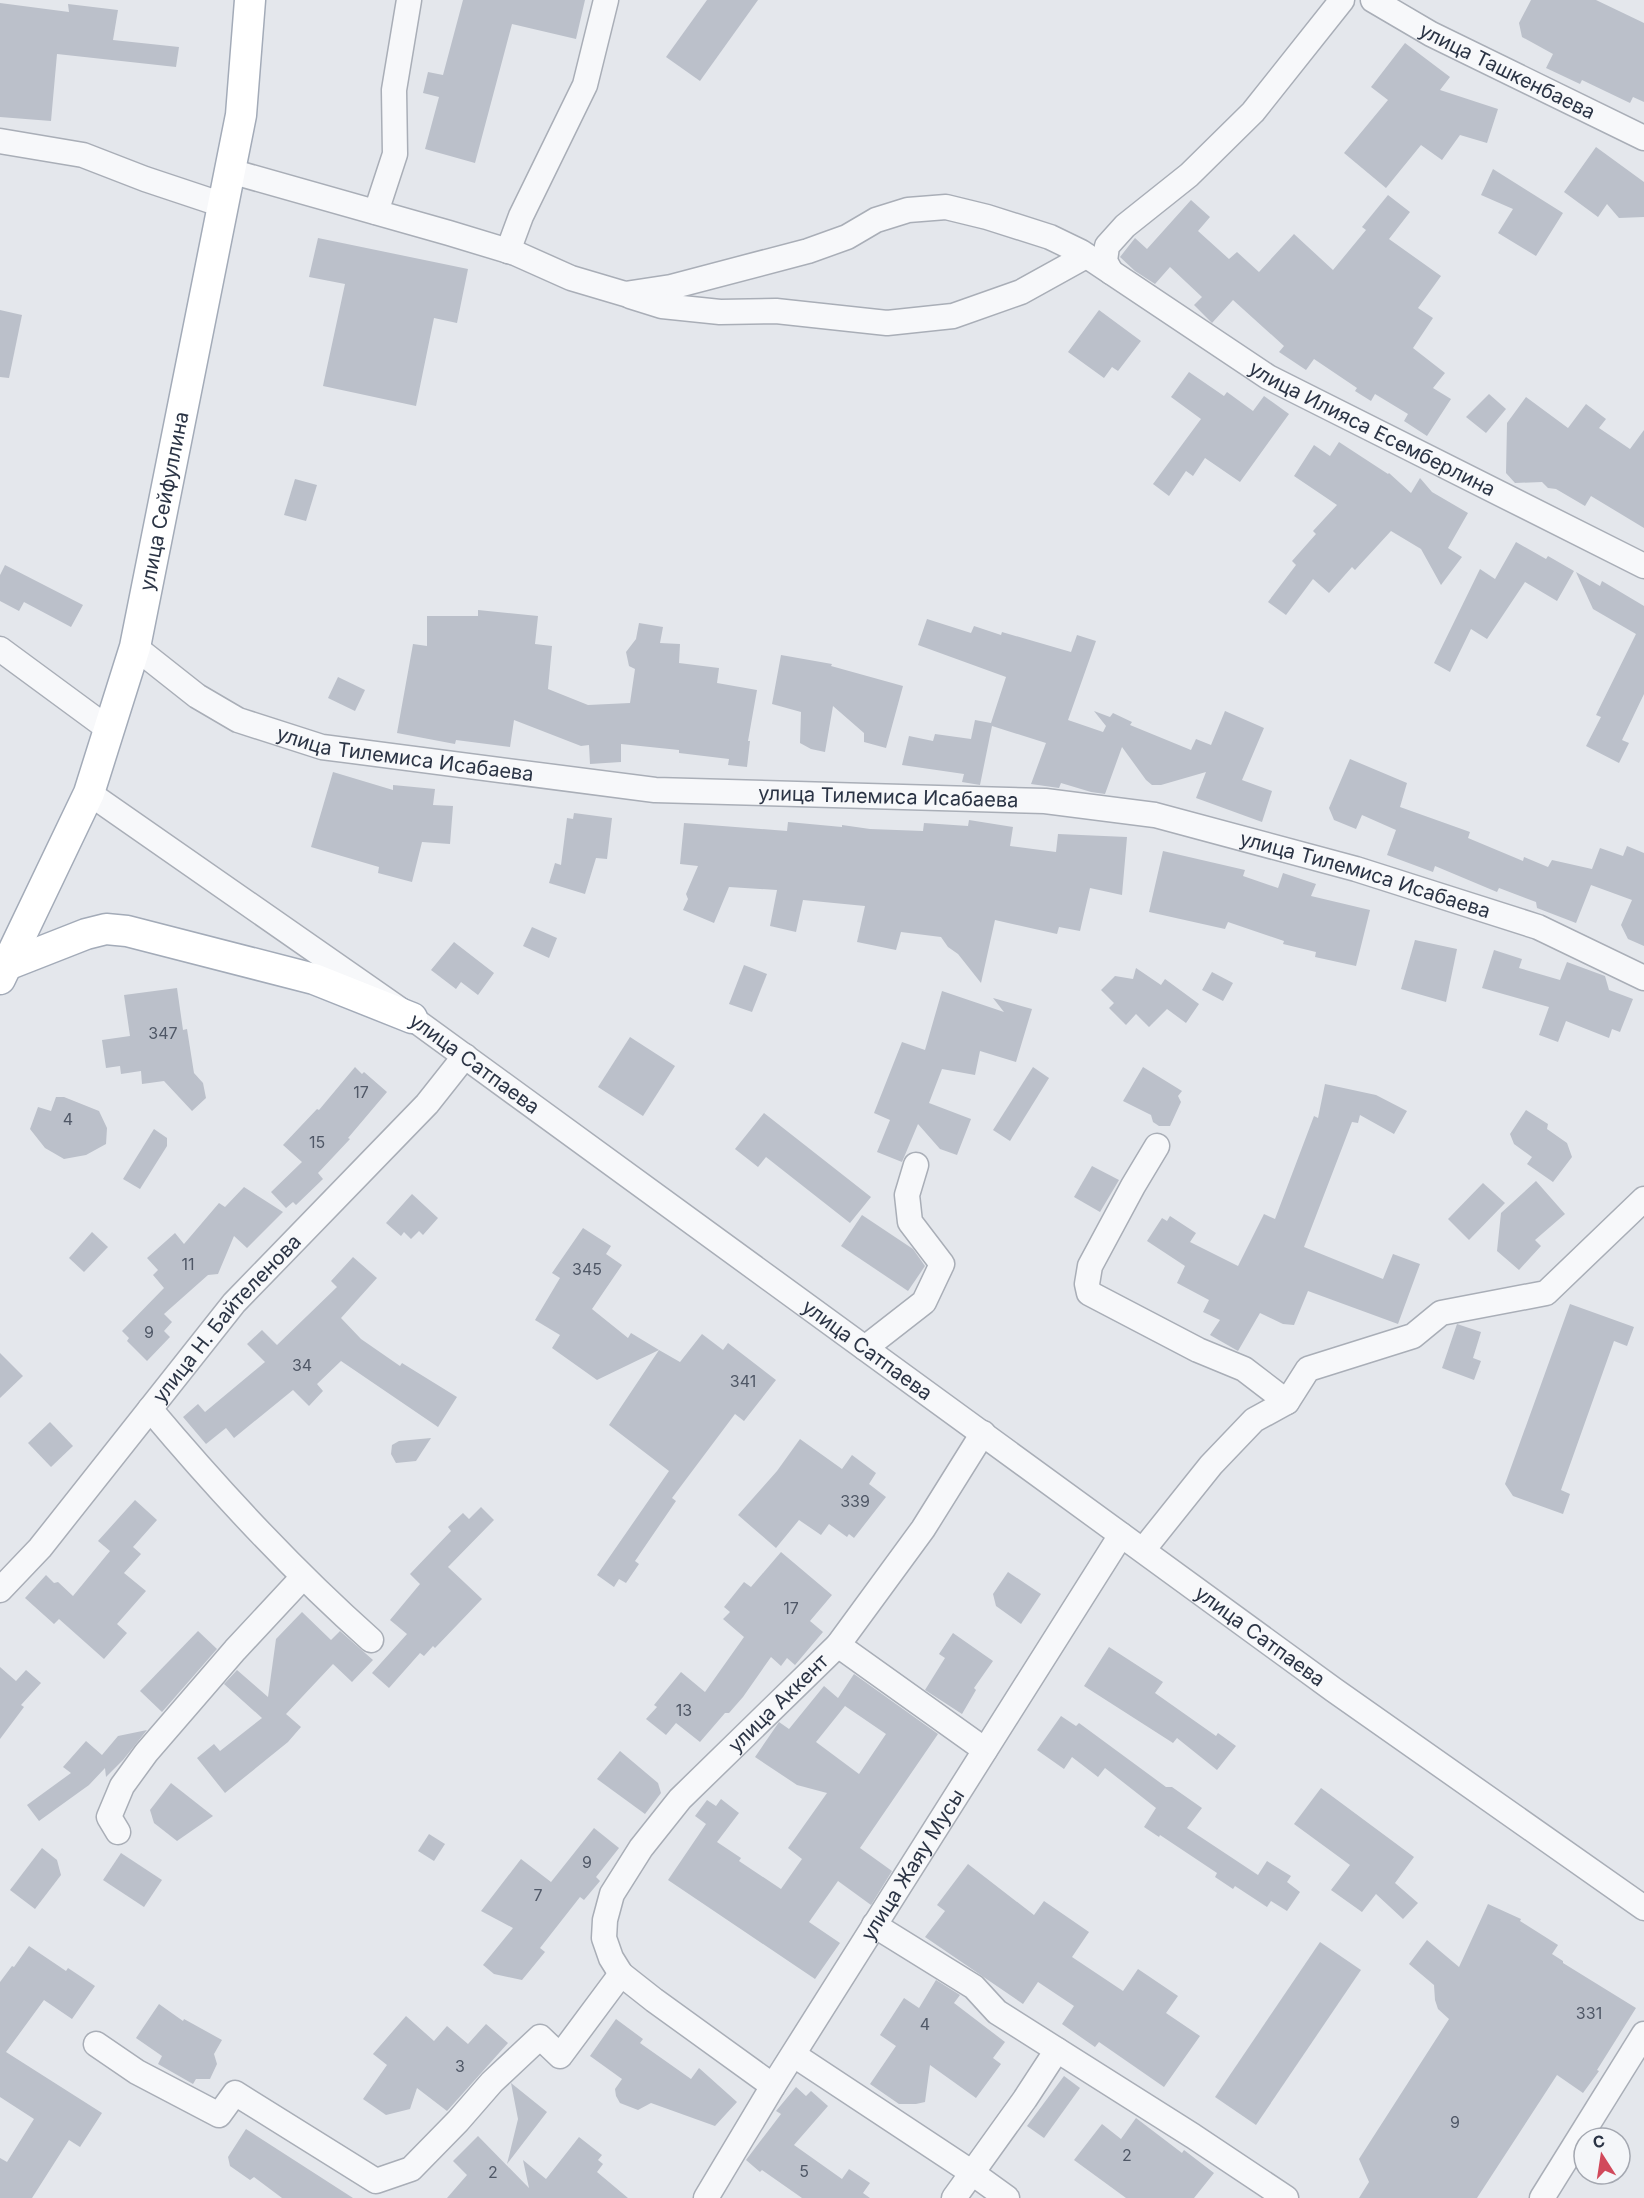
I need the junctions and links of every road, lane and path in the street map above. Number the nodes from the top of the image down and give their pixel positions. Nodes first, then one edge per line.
1 (250, 0) edge
2 (409, 0) edge
3 (606, 0) edge
4 (1342, 0) edge
5 (1373, 0) edge
6 (1644, 138) edge
7 (0, 141) edge
8 (230, 171) junction
9 (223, 206) junction
10 (376, 212) junction
11 (508, 251) junction
12 (1086, 256) junction
13 (1111, 272) junction
14 (625, 294) junction
15 (1644, 566) edge
16 (135, 647) junction
17 (0, 648) edge
18 (110, 730) junction
19 (89, 793) junction
20 (3, 972) edge
21 (1644, 978) edge
22 (412, 1018) junction
23 (465, 1056) junction
24 (1157, 1146) dead end
25 (916, 1165) dead end
26 (1644, 1199) edge
27 (865, 1348) junction
28 (1287, 1402) junction
29 (150, 1409) junction
30 (983, 1434) junction
31 (1121, 1535) junction
32 (1143, 1550) junction
33 (303, 1577) junction
34 (0, 1590) edge
35 (371, 1640) dead end
36 (838, 1646) junction
37 (985, 1750) junction
38 (118, 1832) dead end
39 (1644, 1908) edge
40 (874, 1924) junction
41 (621, 1974) junction
42 (1644, 2034) edge
43 (96, 2044) dead end
44 (1057, 2050) junction
45 (794, 2055) junction
46 (773, 2086) junction
47 (972, 2172) junction
48 (706, 2198) edge
49 (954, 2198) edge
50 (1006, 2198) edge
51 (1286, 2198) edge
52 (1542, 2198) edge

1 - 8 main road, улица Сейфуллина
2 - 10 street
3 - 11 street
4 - 13 street
5 - 6 street, улица Ташкенбаева
7 - 9 street
8 - 9 main road, улица Сейфуллина
8 - 10 street
9 - 16 main road, улица Сейфуллина
10 - 11 street
11 - 14 street
12 - 13 street, улица Илияса Есемберлина
12 - 14 street
12 - 14 street, улица Илияса Есемберлина
13 - 15 street, улица Илияса Есемберлина
16 - 18 main road, улица Сейфуллина
16 - 21 street, улица Тилемиса Исабаева
17 - 18 street
18 - 19 main road, улица Сейфуллина
19 - 20 main road, улица Сейфуллина
19 - 22 street, улица Сатпаева
20 - 22 main road
22 - 23 street, улица Сатпаева
23 - 27 street, улица Сатпаева
23 - 29 street, улица Н. Байтеленова
24 - 28 street
25 - 27 street
26 - 28 street
27 - 30 street, улица Сатпаева
28 - 32 street
29 - 33 street
29 - 34 street, улица Н. Байтеленова
30 - 31 street, улица Сатпаева
30 - 36 street, улица Аккент
31 - 32 street, улица Сатпаева
31 - 37 street, улица Жаяу Мусы
32 - 39 street, улица Сатпаева
33 - 35 street
33 - 38 street
36 - 37 street
36 - 41 street, улица Аккент
37 - 40 street, улица Жаяу Мусы
40 - 44 street
40 - 45 street, улица Жаяу Мусы
41 - 43 street
41 - 46 street
42 - 52 street
44 - 47 street
44 - 51 street
45 - 46 street, улица Жаяу Мусы
45 - 47 street
46 - 48 street, улица Жаяу Мусы
47 - 49 street
47 - 50 street

